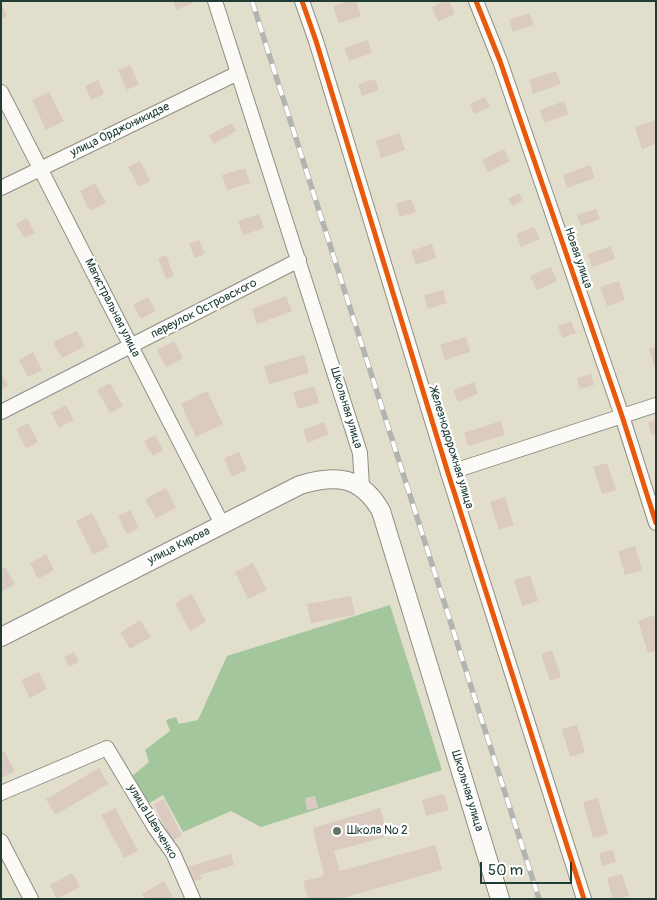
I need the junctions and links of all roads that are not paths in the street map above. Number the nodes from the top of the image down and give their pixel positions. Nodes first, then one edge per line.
1 (215, 1) edge
2 (302, 1) edge
3 (476, 1) edge
4 (238, 73) junction
5 (1, 92) edge
6 (41, 168) junction
7 (1, 188) edge
8 (299, 260) junction
9 (131, 346) junction
10 (656, 405) edge
11 (1, 412) edge
12 (622, 416) junction
13 (448, 473) junction
14 (362, 487) junction
15 (656, 523) edge
16 (222, 524) junction
17 (1, 637) edge
18 (1, 793) edge
19 (1, 841) edge
20 (31, 899) edge
21 (193, 899) edge
22 (500, 899) edge
23 (584, 899) edge

1 - 4 street, Школьная улица
2 - 13 street, Железнодорожная улица
3 - 12 street, Новая улица
4 - 6 street, улица Орджоникидзе
4 - 8 street, Школьная улица
5 - 6 street, Магистральная улица
6 - 7 street, улица Орджоникидзе
6 - 9 street, Магистральная улица
8 - 9 street, переулок Островского
8 - 14 street, Школьная улица
9 - 11 street, переулок Островского
9 - 16 street, Магистральная улица
10 - 12 street
12 - 13 street
12 - 15 street, Новая улица
13 - 23 street, Железнодорожная улица
14 - 16 main road, улица Кирова
14 - 22 main road, Школьная улица
16 - 17 main road, улица Кирова
18 - 21 street, улица Шевченко
19 - 20 street

